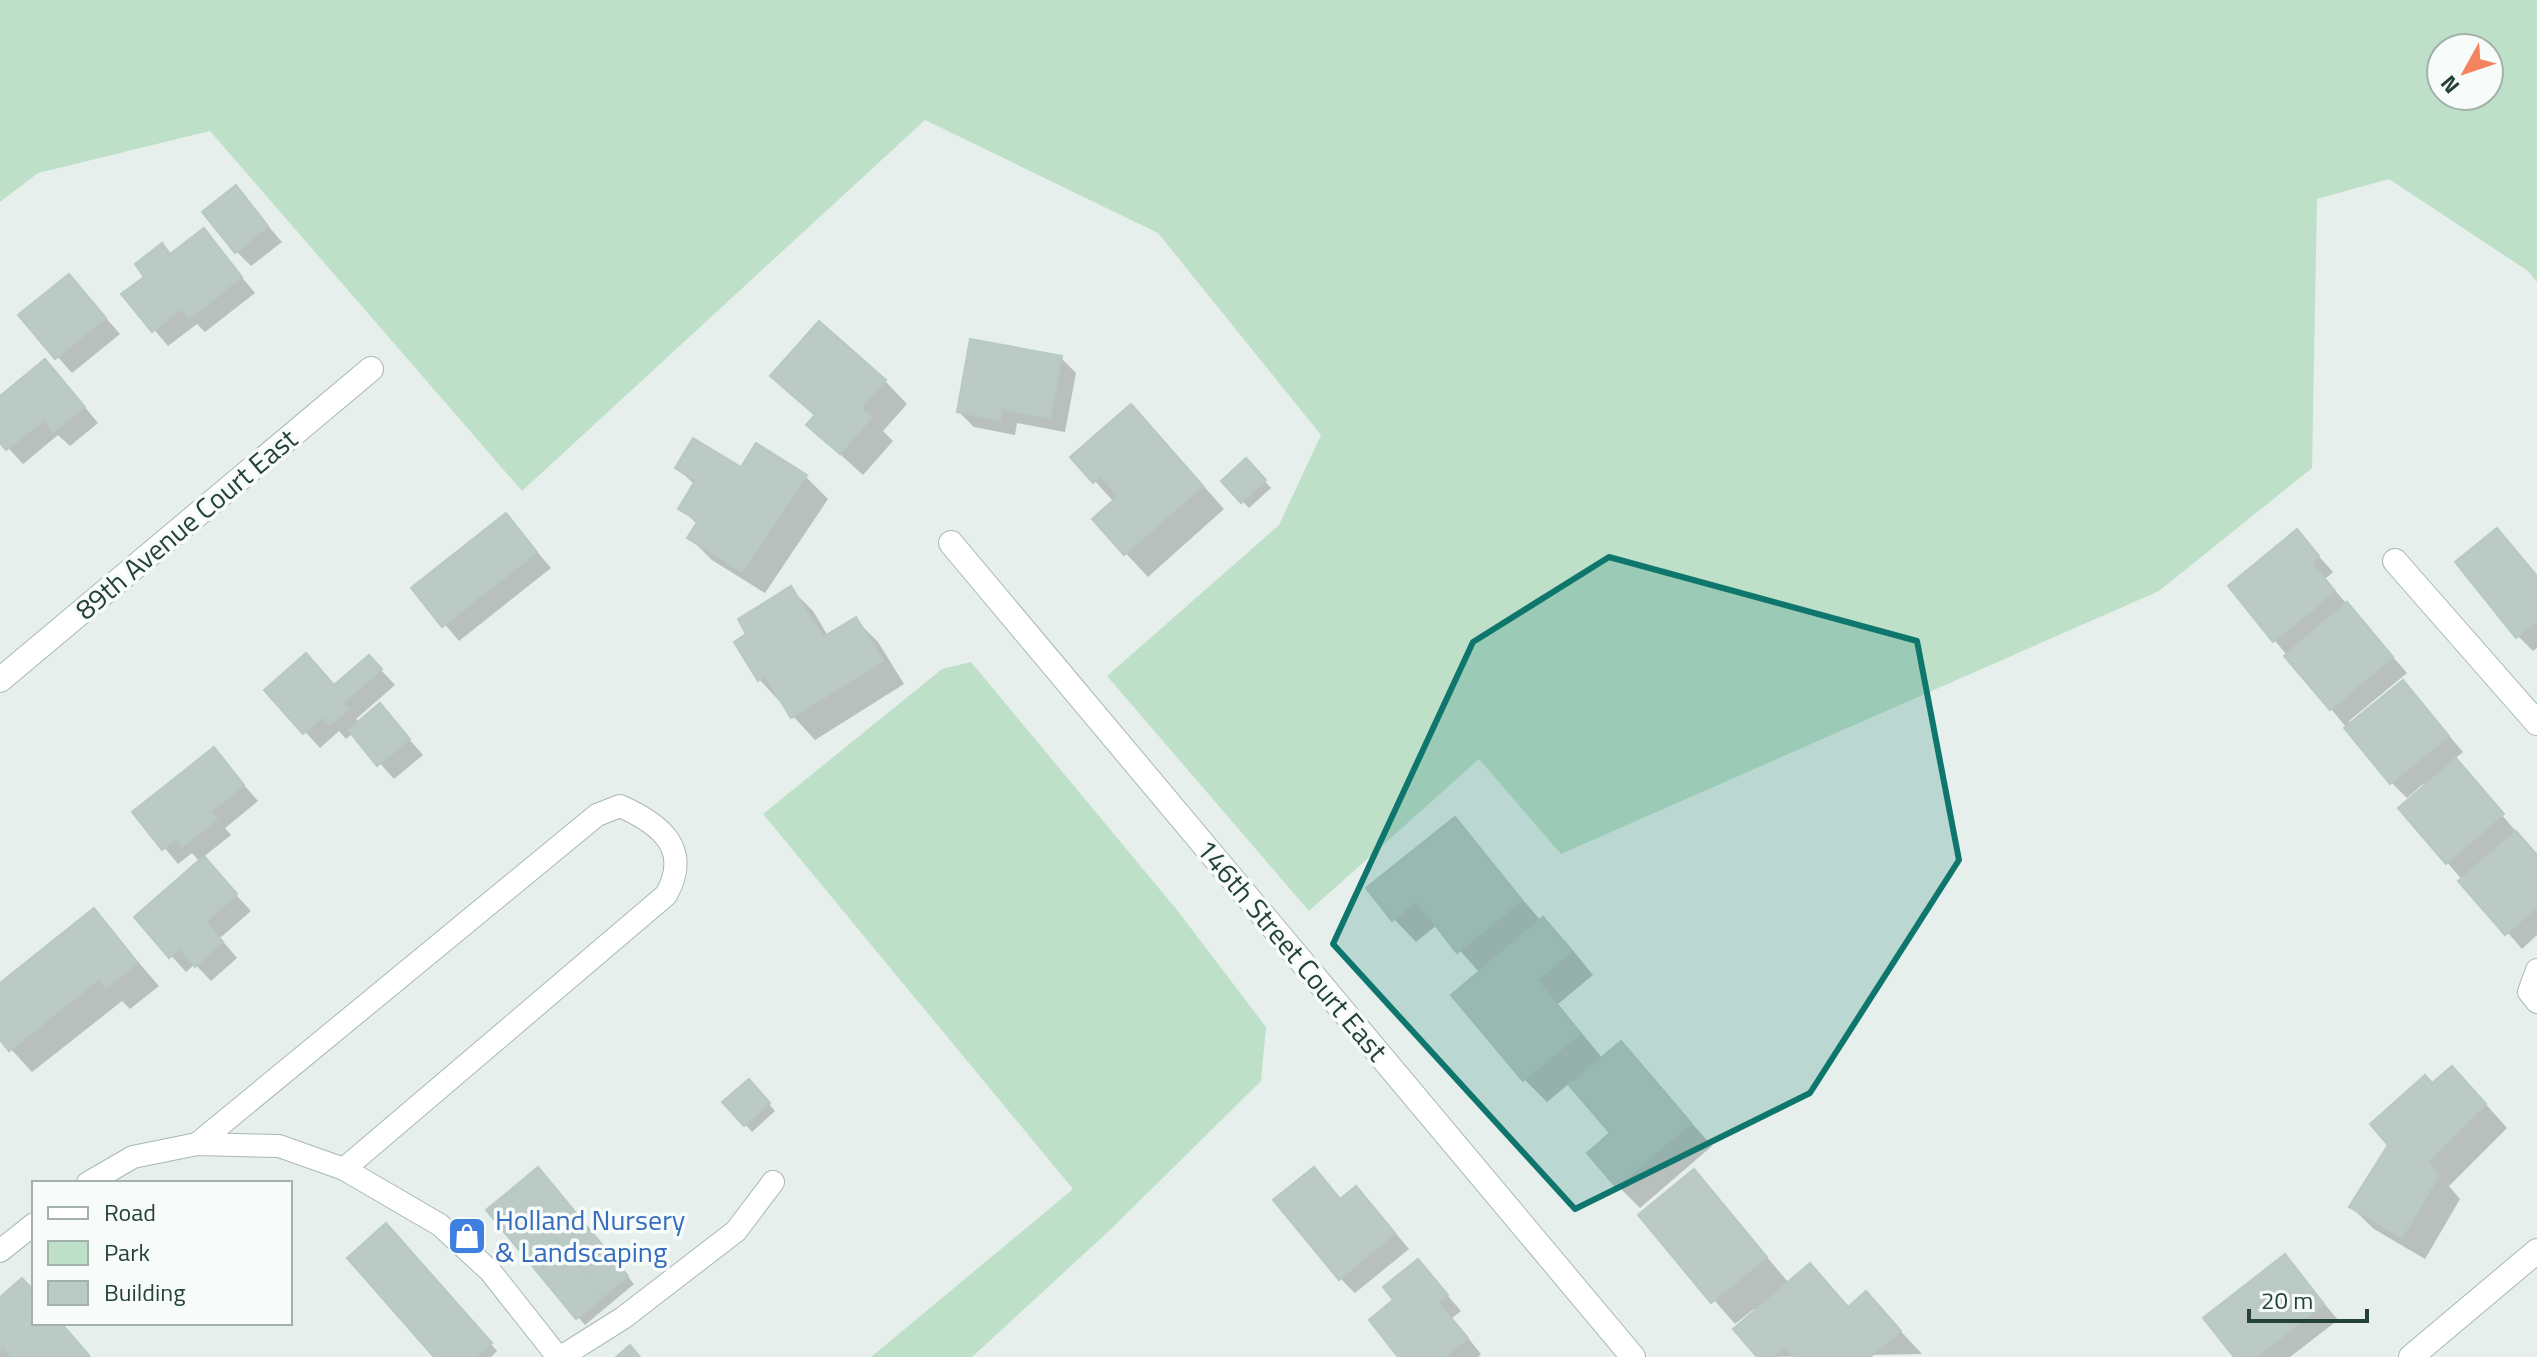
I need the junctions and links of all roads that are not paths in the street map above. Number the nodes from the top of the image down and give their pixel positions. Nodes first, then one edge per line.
1 (371, 369) dead end
2 (951, 543) dead end
3 (2395, 561) dead end
4 (0, 680) edge
5 (2537, 723) edge
6 (2537, 970) edge
7 (2537, 1002) edge
8 (197, 1144) junction
9 (344, 1169) junction
10 (91, 1181) edge
11 (773, 1182) dead end
12 (32, 1226) edge
13 (0, 1251) edge
14 (2537, 1251) edge
15 (560, 1357) edge
16 (1633, 1357) edge
17 (2411, 1357) edge

1 - 4 street, 89th Avenue Court East
2 - 16 street, 146th Street Court East
3 - 5 street
6 - 7 lane
8 - 9 lane
8 - 9 lane
8 - 10 lane
9 - 15 lane
11 - 15 lane
12 - 13 lane
14 - 17 street

